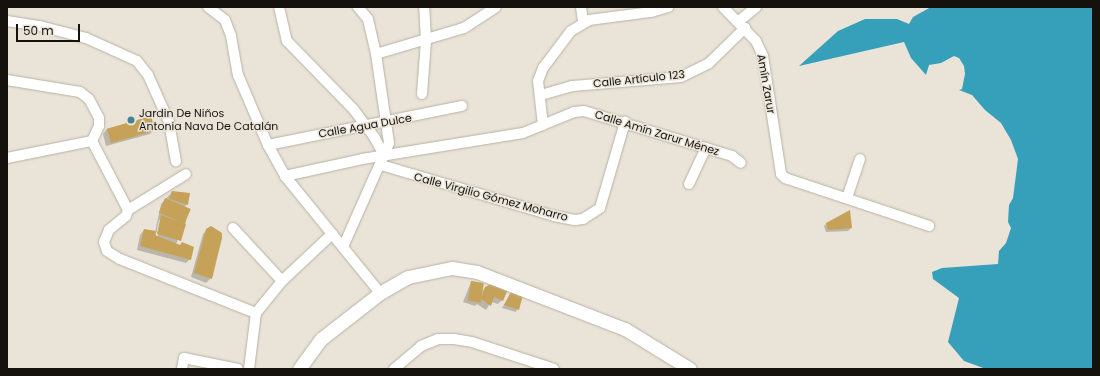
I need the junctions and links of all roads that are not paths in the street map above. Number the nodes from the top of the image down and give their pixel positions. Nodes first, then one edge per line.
1 (208, 7) edge
2 (279, 7) edge
3 (358, 7) edge
4 (424, 7) edge
5 (496, 7) edge
6 (581, 7) edge
7 (668, 7) edge
8 (723, 7) edge
9 (756, 7) edge
10 (7, 21) edge
11 (583, 22) junction
12 (742, 25) junction
13 (426, 38) junction
14 (376, 54) junction
15 (7, 80) edge
16 (422, 94) dead end
17 (541, 95) junction
18 (462, 106) dead end
19 (387, 121) junction
20 (625, 122) junction
21 (366, 124) junction
22 (543, 125) junction
23 (92, 141) junction
24 (268, 145) junction
25 (706, 148) junction
26 (384, 155) junction
27 (7, 158) edge
28 (860, 159) dead end
29 (176, 161) dead end
30 (741, 164) dead end
31 (381, 166) junction
32 (186, 174) dead end
33 (285, 176) junction
34 (689, 184) dead end
35 (847, 198) junction
36 (128, 210) junction
37 (929, 226) dead end
38 (233, 228) dead end
39 (332, 234) junction
40 (344, 247) junction
41 (282, 281) junction
42 (380, 292) junction
43 (256, 313) junction
44 (182, 369) edge
45 (238, 369) edge
46 (249, 369) edge
47 (299, 369) edge
48 (394, 369) edge
49 (554, 369) edge
50 (690, 369) edge

1 - 24 street
2 - 21 street
3 - 14 street
4 - 13 street
5 - 13 street
6 - 11 street
7 - 11 street
8 - 12 street, Amín Zarur
9 - 12 street, Calle Artículo 123
10 - 29 street
11 - 17 street
12 - 17 street, Calle Artículo 123
12 - 35 street, Amín Zarur
13 - 14 street
13 - 16 street
14 - 19 street
15 - 23 street
17 - 22 street
18 - 19 street, Calle Agua Dulce
19 - 21 street, Calle Agua Dulce
19 - 26 street
20 - 22 street, Calle Amín Zarur Ménez
20 - 25 street, Calle Amín Zarur Ménez
20 - 31 street, Calle Virgilio Gómez Moharro
21 - 24 street, Calle Agua Dulce
21 - 26 street
22 - 26 street, Calle Amín Zarur Ménez
23 - 27 street
23 - 36 street
24 - 33 street
25 - 30 street, Calle Amín Zarur Ménez
25 - 34 street
26 - 31 street
26 - 33 street, Calle Amín Zarur Ménez
28 - 35 street
31 - 40 street
32 - 36 street
33 - 39 street
35 - 37 street
36 - 43 street
38 - 41 street
39 - 40 street
39 - 41 street
40 - 42 street
41 - 43 street
42 - 47 street
42 - 50 street
43 - 46 street
44 - 45 street
48 - 49 street

